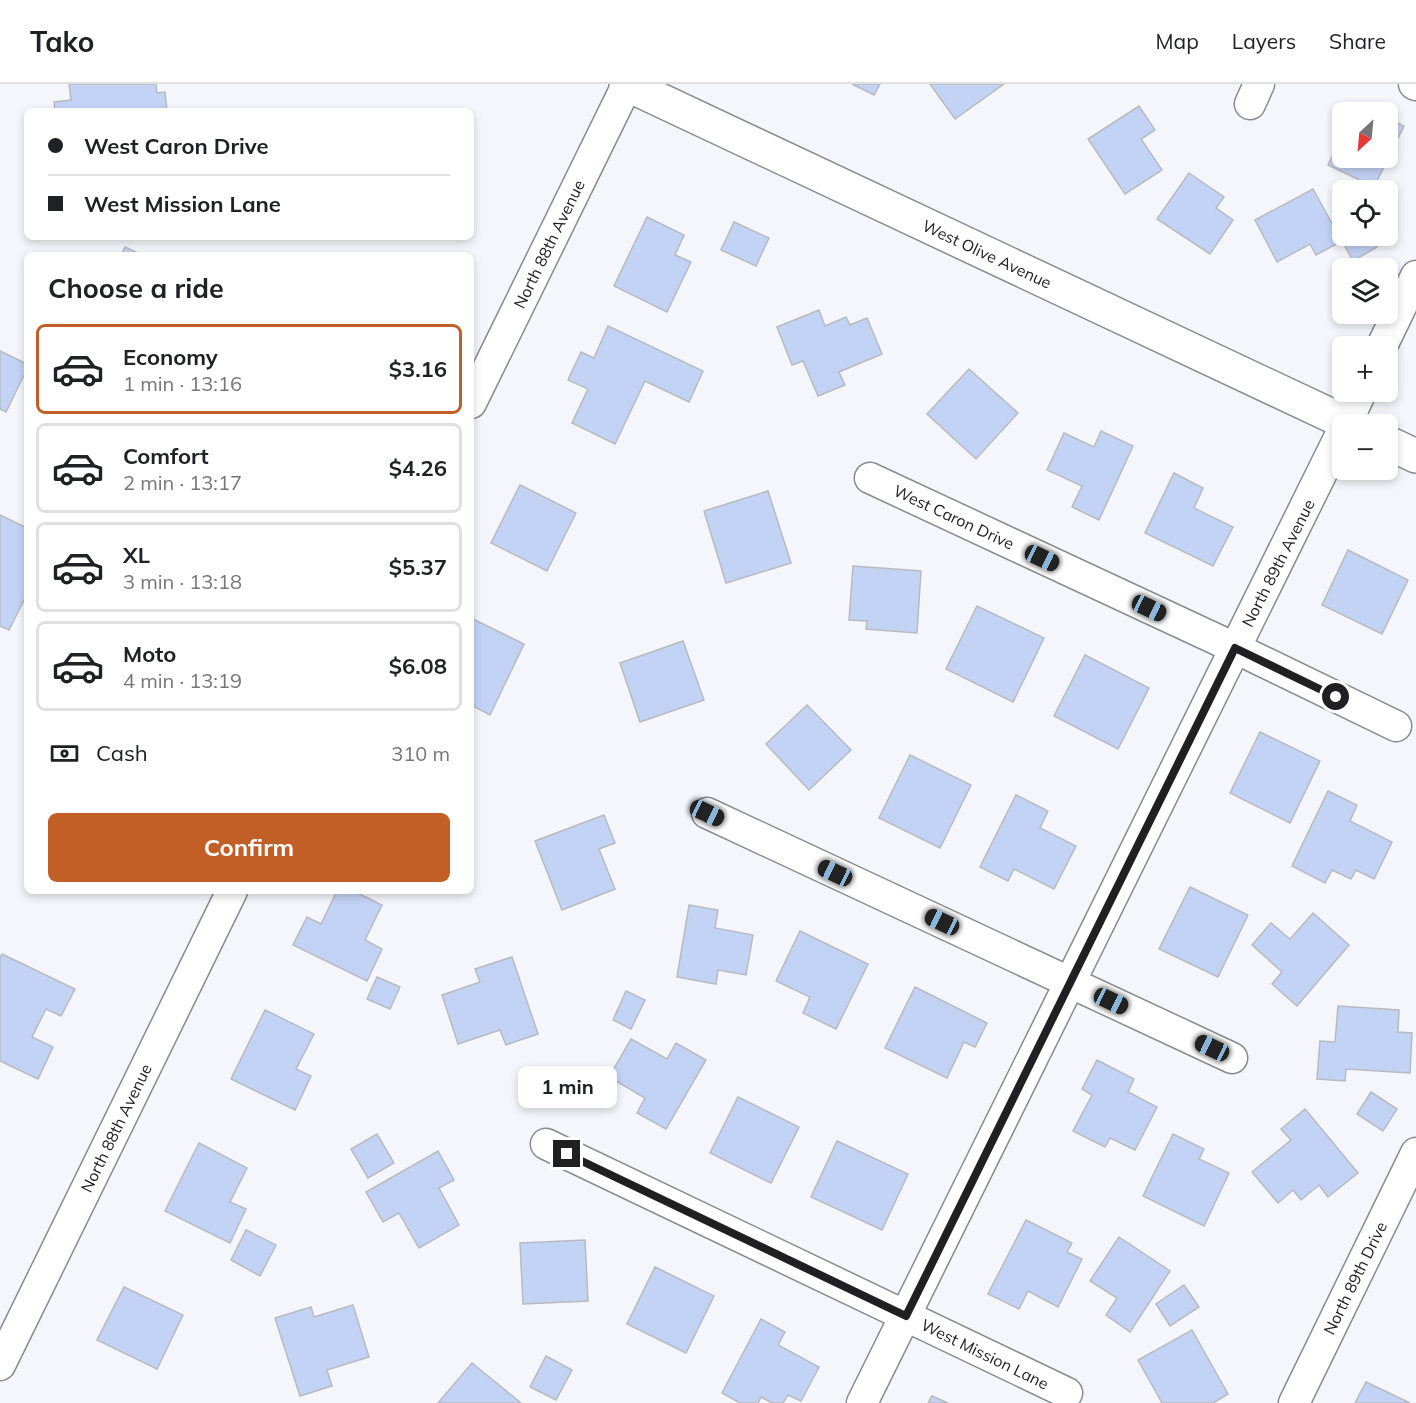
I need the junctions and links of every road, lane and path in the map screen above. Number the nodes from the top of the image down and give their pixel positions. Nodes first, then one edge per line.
1 (626, 84) edge
2 (1416, 276) edge
3 (1387, 336) edge
4 (474, 397) edge
5 (1332, 419) edge
6 (1398, 448) edge
7 (1332, 454) edge
8 (1416, 456) edge
9 (870, 478) dead end
10 (1235, 648) junction
11 (1396, 726) dead end
12 (707, 813) dead end
13 (231, 894) edge
14 (1070, 982) junction
15 (1232, 1058) dead end
16 (546, 1144) dead end
17 (1416, 1154) edge
18 (906, 1316) junction
19 (0, 1365) edge
20 (1067, 1393) dead end
21 (862, 1403) edge
22 (1294, 1403) edge

1 - 4 street, North 88th Avenue
1 - 5 main road, West Olive Avenue
2 - 3 street
6 - 8 main road
7 - 10 street, North 89th Avenue
9 - 10 street, West Caron Drive
10 - 11 street, West Caron Drive
10 - 14 street, North 89th Avenue
12 - 14 street
13 - 19 street, North 88th Avenue
14 - 15 street
14 - 18 street, North 89th Avenue
16 - 18 street, West Mission Lane
17 - 22 street, North 89th Drive
18 - 20 street, West Mission Lane
18 - 21 street, North 89th Avenue

